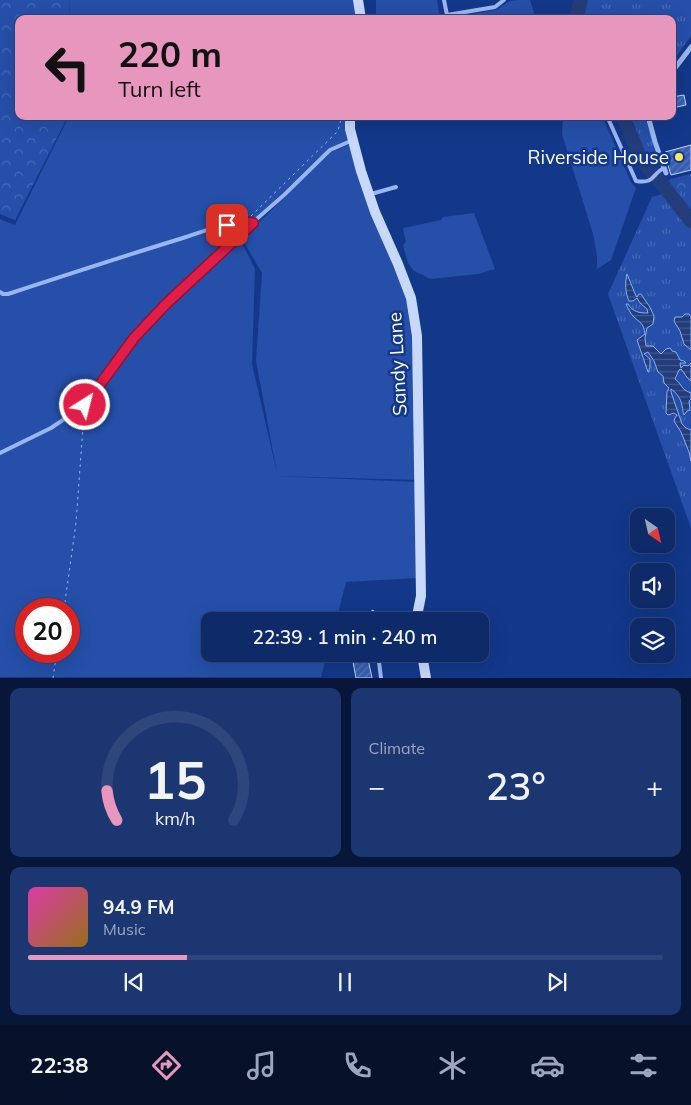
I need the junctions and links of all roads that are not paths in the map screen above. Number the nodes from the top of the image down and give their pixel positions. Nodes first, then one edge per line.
1 (358, 0) edge
2 (444, 0) edge
3 (504, 0) edge
4 (360, 15) edge
5 (691, 48) edge
6 (676, 67) edge
7 (350, 120) edge
8 (609, 120) edge
9 (649, 120) edge
10 (353, 140) junction
11 (663, 171) joint
12 (396, 187) dead end
13 (369, 195) junction
14 (253, 223) junction
15 (2, 293) edge
16 (0, 301) edge
17 (0, 454) edge
18 (418, 612) edge
19 (379, 662) edge
20 (423, 662) edge
21 (381, 678) edge
22 (426, 678) edge

1 - 4 street
2 - 3 lane
5 - 6 street
7 - 10 street, Sandy Lane
8 - 11 lane
9 - 11 street
10 - 13 street, Sandy Lane
10 - 14 lane
12 - 13 lane
13 - 18 street, Sandy Lane
14 - 15 lane
14 - 17 lane
15 - 16 lane
19 - 21 lane
20 - 22 street

